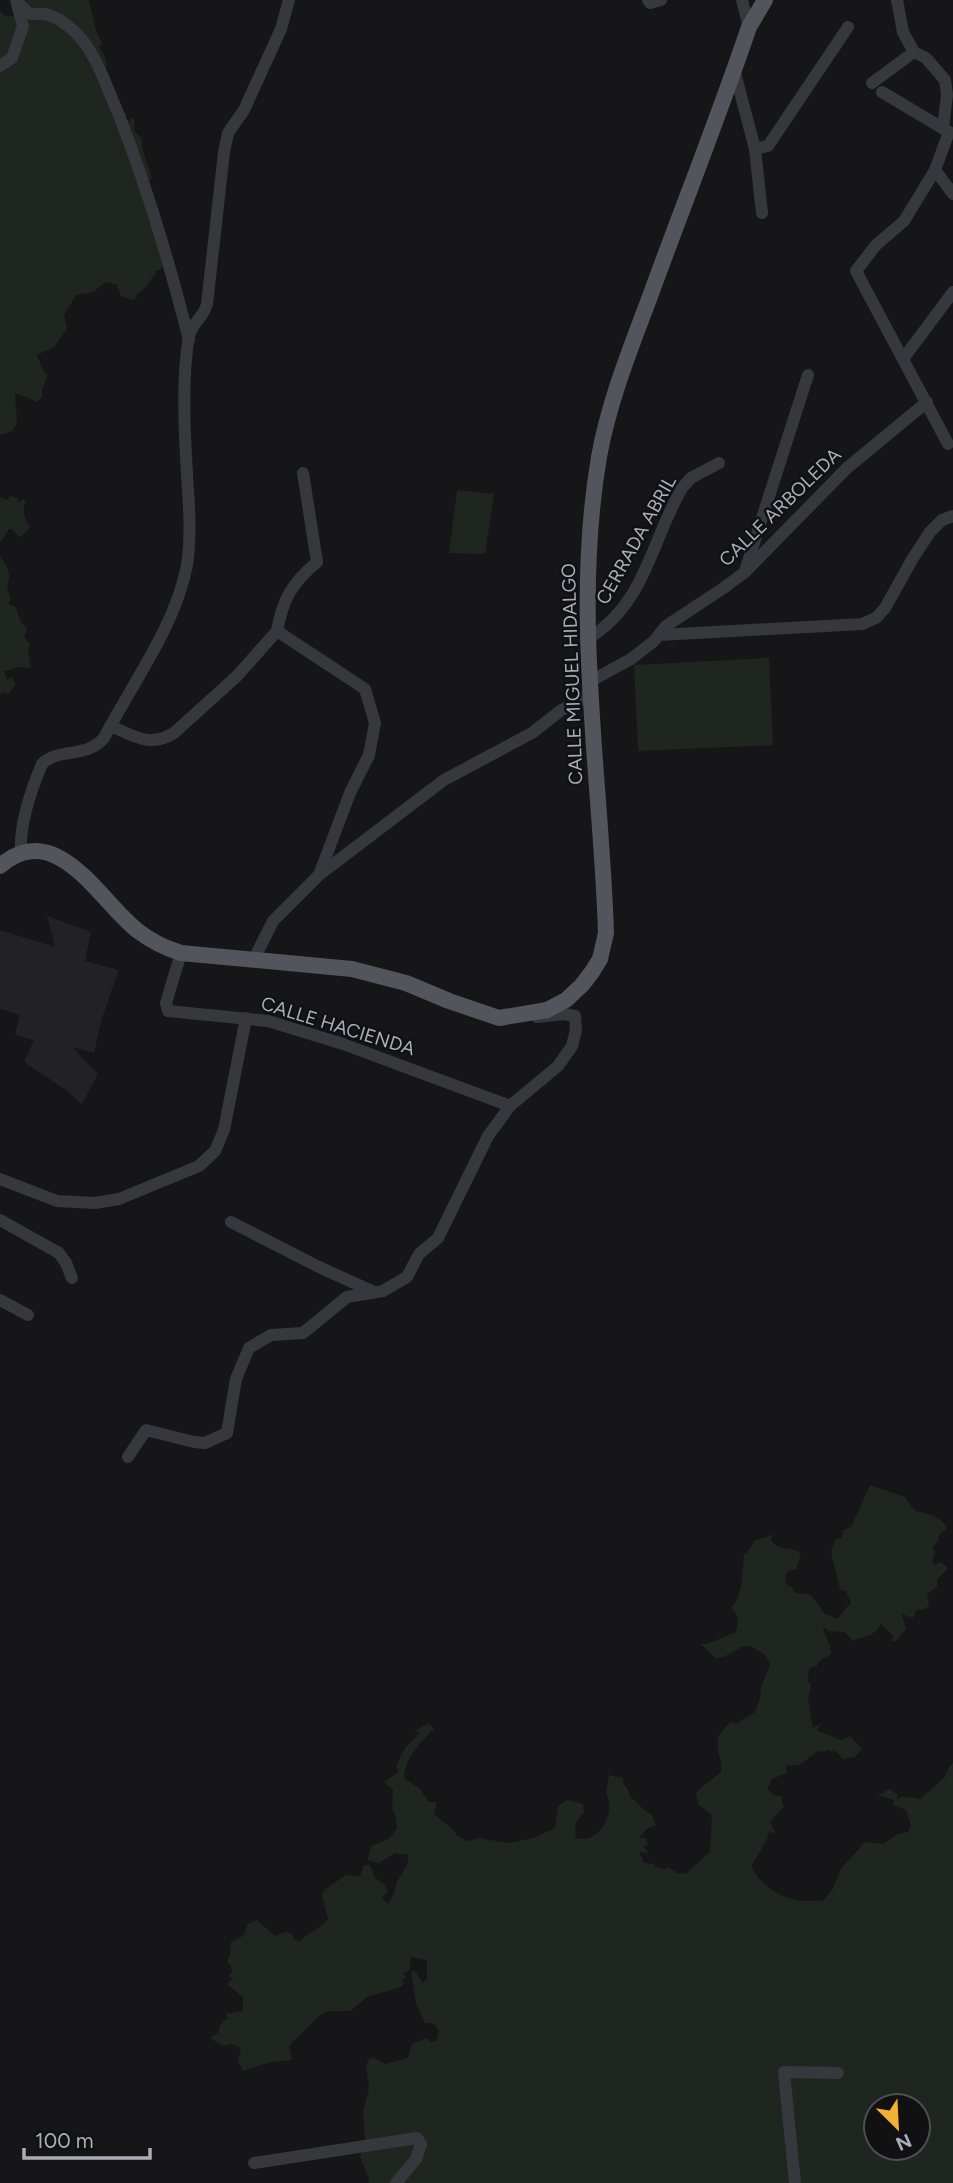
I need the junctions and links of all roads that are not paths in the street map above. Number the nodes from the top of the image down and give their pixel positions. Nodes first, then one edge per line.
1 (16, 0) edge
2 (289, 0) edge
3 (648, 0) edge
4 (662, 0) edge
5 (742, 0) edge
6 (765, 0) edge
7 (897, 0) edge
8 (749, 27) junction
9 (848, 27) dead end
10 (914, 52) junction
11 (0, 66) edge
12 (734, 69) junction
13 (872, 83) dead end
14 (882, 92) dead end
15 (946, 130) junction
16 (755, 149) junction
17 (935, 170) junction
18 (953, 194) edge
19 (762, 213) dead end
20 (953, 292) edge
21 (189, 340) junction
22 (903, 359) junction
23 (808, 375) dead end
24 (927, 402) junction
25 (948, 444) dead end
26 (719, 463) dead end
27 (303, 473) dead end
28 (953, 516) edge
29 (745, 572) junction
30 (276, 631) junction
31 (659, 635) junction
32 (589, 639) junction
33 (590, 688) junction
34 (110, 726) junction
35 (22, 854) junction
36 (0, 866) edge
37 (320, 875) junction
38 (181, 953) junction
39 (254, 959) junction
40 (246, 1018) junction
41 (499, 1018) junction
42 (510, 1106) junction
43 (0, 1179) edge
44 (0, 1220) edge
45 (231, 1222) dead end
46 (72, 1278) dead end
47 (374, 1292) junction
48 (0, 1300) edge
49 (29, 1315) dead end
50 (128, 1457) dead end
51 (838, 2073) dead end
52 (254, 2163) dead end
53 (396, 2183) edge
54 (795, 2183) edge

1 - 11 street
1 - 21 street
2 - 21 street
3 - 4 street
5 - 8 street
6 - 8 main road, CALLE MIGUEL HIDALGO
7 - 10 street
8 - 12 main road, CALLE MIGUEL HIDALGO
9 - 16 street
10 - 13 street
10 - 15 street
12 - 16 street
12 - 32 main road, CALLE MIGUEL HIDALGO
14 - 15 street
15 - 17 street
16 - 19 street
17 - 18 street
17 - 22 street
20 - 22 street
21 - 34 street
22 - 24 street
23 - 29 street
24 - 25 street
24 - 29 street, CALLE ARBOLEDA
26 - 32 street, CERRADA ABRIL
27 - 30 street
28 - 31 street
29 - 31 street, CALLE ARBOLEDA
30 - 34 street
30 - 37 street
31 - 33 street, CALLE ARBOLEDA
32 - 33 main road, CALLE MIGUEL HIDALGO
33 - 37 street, CALLE ARBOLEDA
33 - 41 main road, CALLE MIGUEL HIDALGO
34 - 35 street
35 - 36 main road
35 - 38 main road
37 - 39 street, CALLE ARBOLEDA
38 - 39 main road
38 - 40 street, CALLE HACIENDA
39 - 41 main road
40 - 42 street, CALLE HACIENDA
40 - 43 street
41 - 42 street
42 - 47 street
44 - 46 street
45 - 47 street
47 - 50 street
48 - 49 street
51 - 54 street
52 - 53 street

